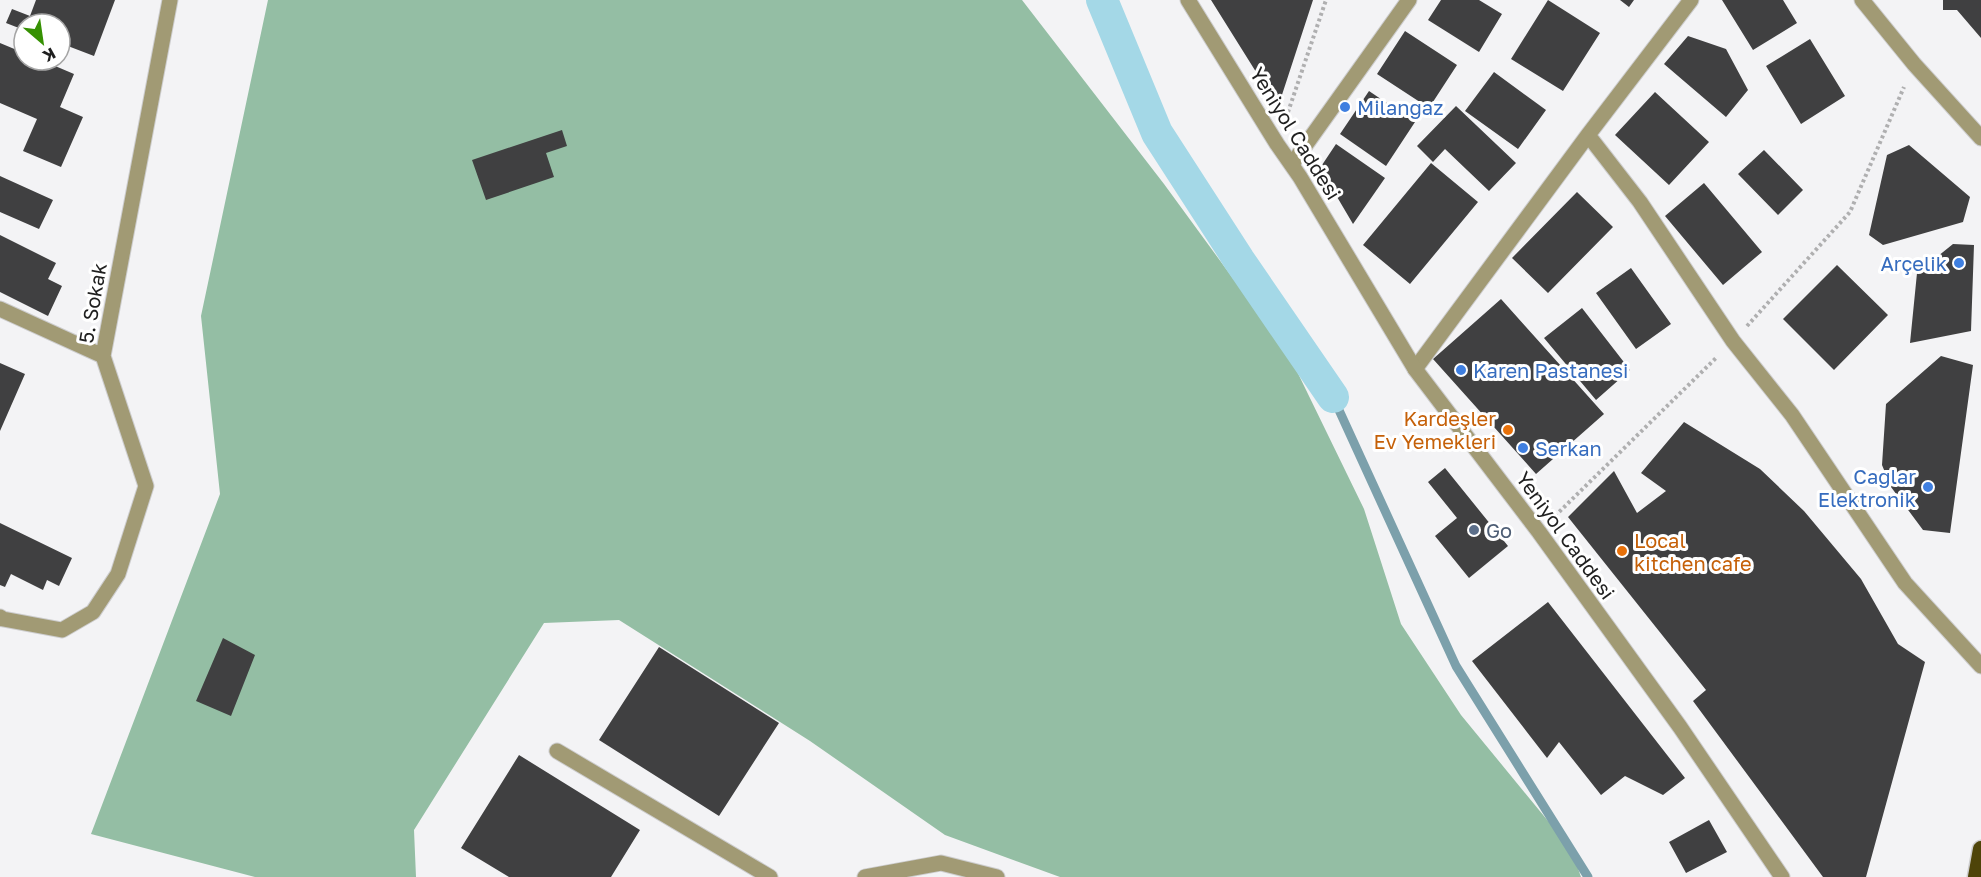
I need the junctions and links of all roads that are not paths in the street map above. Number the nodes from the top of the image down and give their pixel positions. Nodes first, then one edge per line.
1 (170, 0) edge
2 (1188, 0) edge
3 (1409, 0) edge
4 (1691, 0) edge
5 (1871, 3) edge
6 (1588, 135) junction
7 (1981, 138) edge
8 (1292, 164) junction
9 (0, 309) edge
10 (103, 356) junction
11 (1415, 369) junction
12 (2, 618) edge
13 (1981, 666) edge
14 (557, 751) dead end
15 (1981, 849) edge
16 (991, 876) edge
17 (770, 877) edge
18 (865, 877) edge
19 (1782, 877) edge
20 (1976, 877) edge

1 - 10 street, 5. Sokak
2 - 8 street, Yeniyol Caddesi
3 - 8 street
4 - 6 street
5 - 7 street
6 - 11 street
6 - 13 street
8 - 11 street, Yeniyol Caddesi
9 - 10 street
10 - 12 street, 5. Sokak
11 - 19 street, Yeniyol Caddesi
14 - 17 street
15 - 20 highway
16 - 18 street

